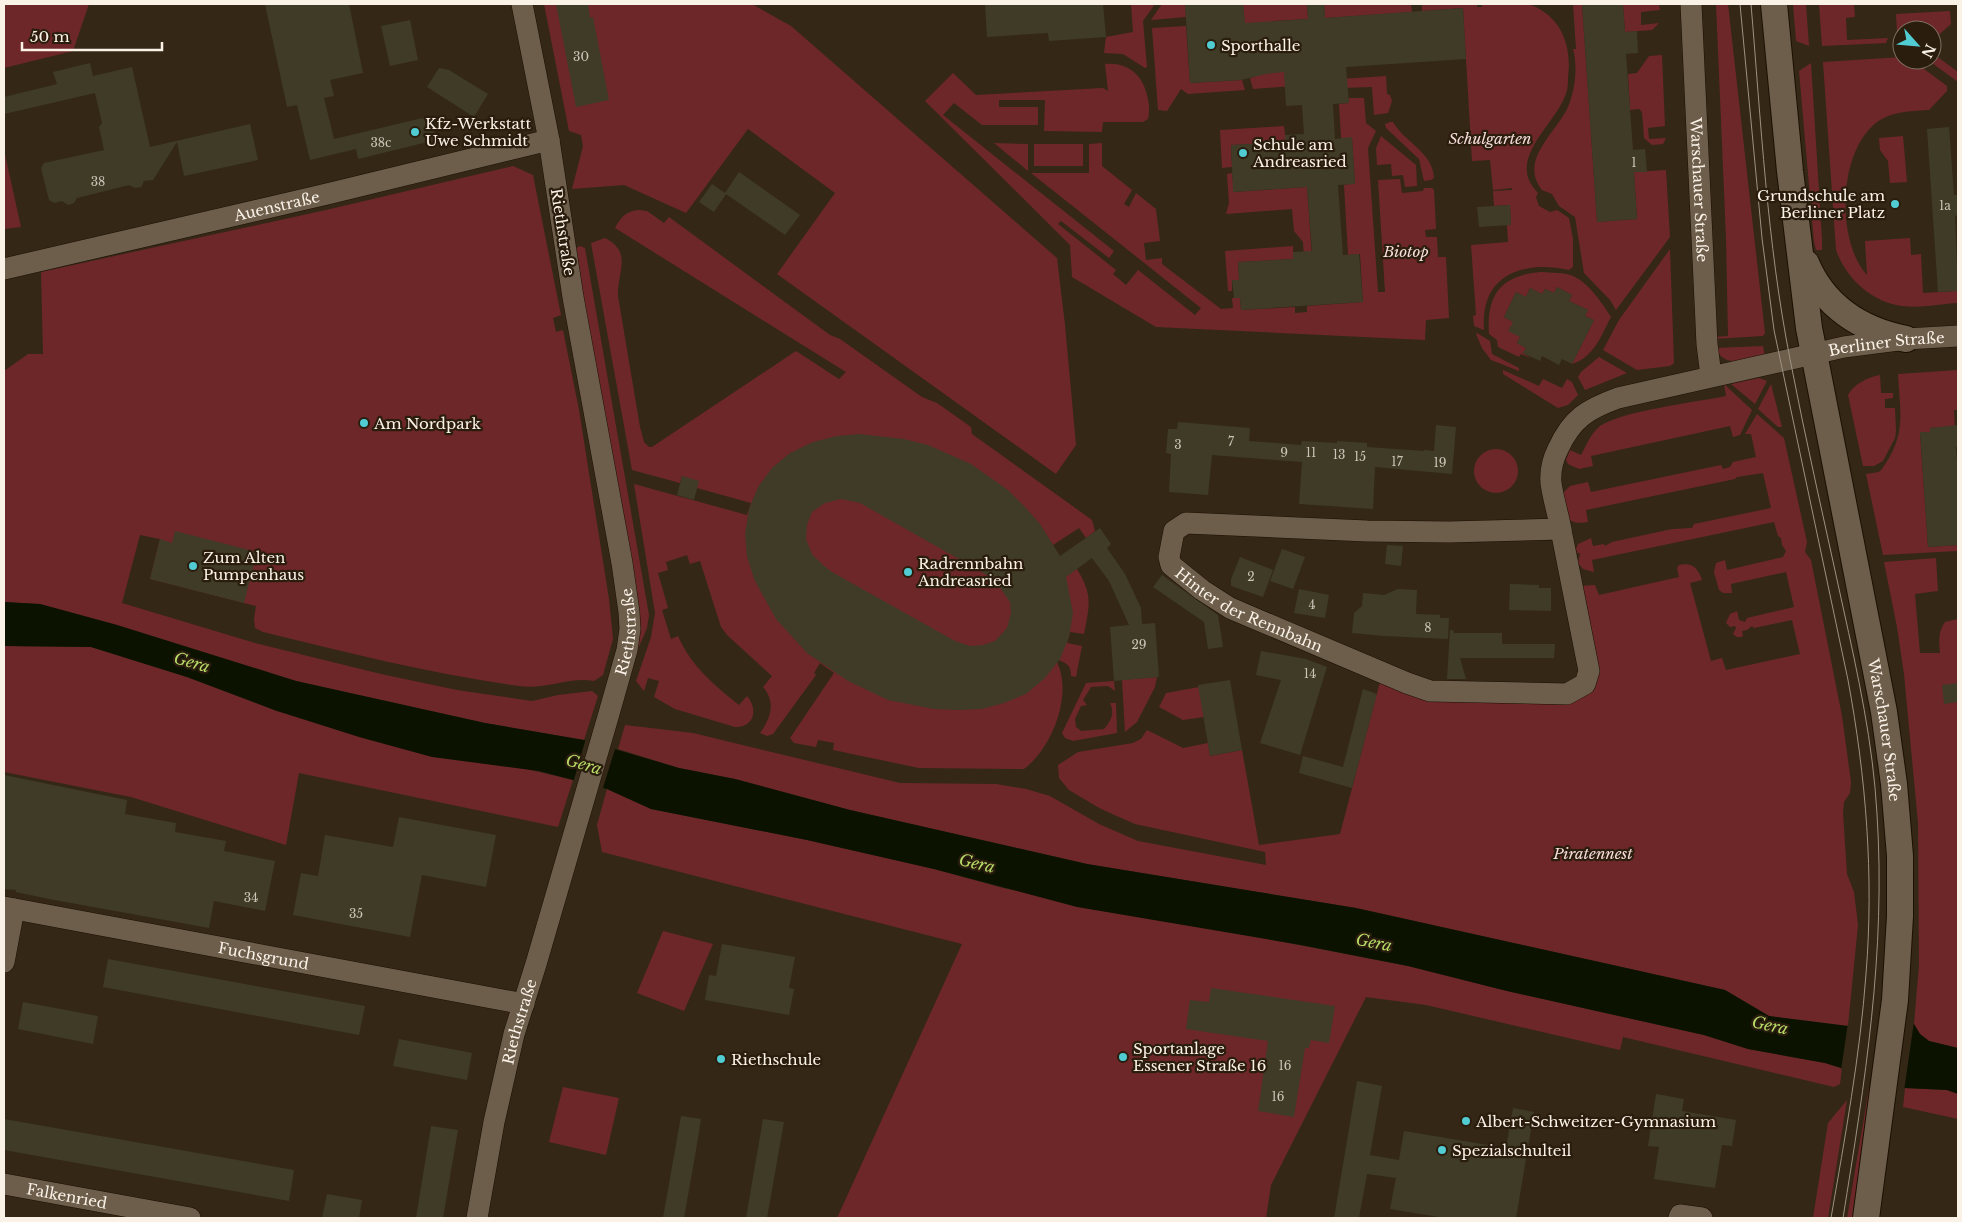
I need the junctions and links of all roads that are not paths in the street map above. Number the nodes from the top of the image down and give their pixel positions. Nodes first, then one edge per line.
1 (522, 4) edge
2 (1691, 4) edge
3 (1774, 4) edge
4 (549, 140) junction
5 (1799, 246) junction
6 (4, 268) edge
7 (1958, 336) edge
8 (1906, 339) junction
9 (1814, 354) junction
10 (1711, 376) junction
11 (1561, 529) junction
12 (9, 908) edge
13 (4, 962) edge
14 (524, 1004) junction
15 (4, 1184) edge
16 (190, 1218) edge
17 (477, 1218) edge
18 (1679, 1218) edge
19 (1702, 1218) edge
20 (1866, 1218) edge

1 - 4 street, Riethstraße
2 - 10 street, Warschauer Straße
3 - 5 street, Warschauer Straße
4 - 6 street, Auenstraße
4 - 14 street, Riethstraße
5 - 8 street
5 - 9 street, Warschauer Straße
7 - 8 street, Berliner Straße
8 - 9 street, Berliner Straße
9 - 10 street
9 - 20 street, Warschauer Straße
10 - 11 street, Hinter der Rennbahn
11 - 11 street, Hinter der Rennbahn
12 - 13 street
12 - 14 street, Fuchsgrund
14 - 17 street, Riethstraße
15 - 16 street, Falkenried
18 - 19 street

